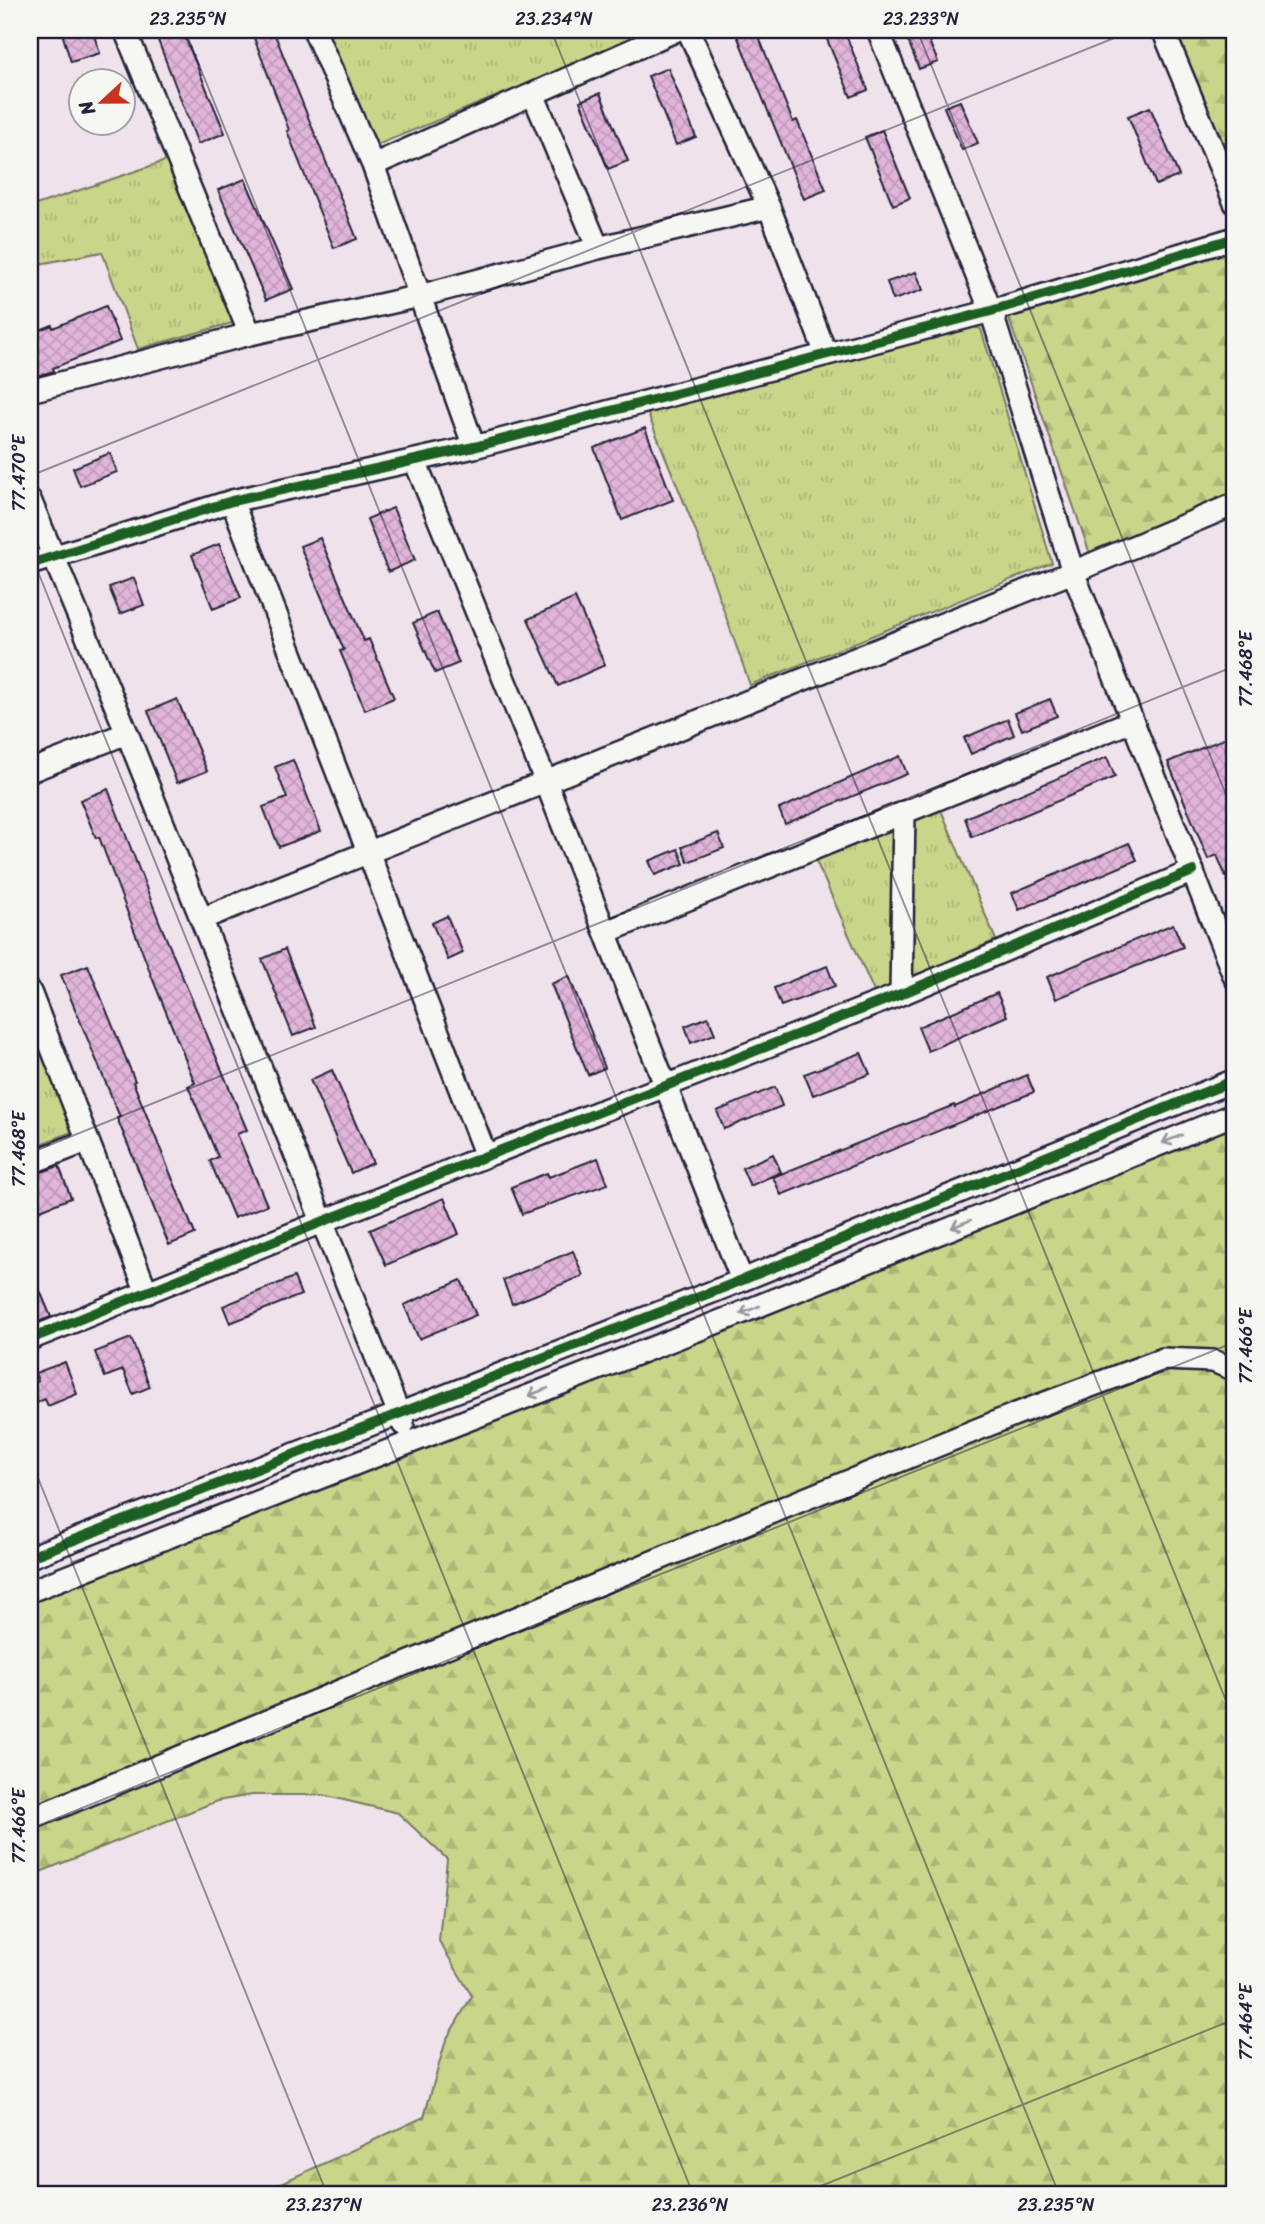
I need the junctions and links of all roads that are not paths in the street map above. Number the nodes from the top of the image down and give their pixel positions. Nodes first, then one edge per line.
1 (125, 30) edge
2 (314, 30) edge
3 (677, 30) edge
4 (688, 30) edge
5 (878, 30) edge
6 (1163, 30) edge
7 (533, 94) junction
8 (373, 165) junction
9 (1235, 203) edge
10 (769, 207) junction
11 (1235, 238) edge
12 (598, 248) junction
13 (420, 296) junction
14 (991, 311) junction
15 (250, 334) junction
16 (826, 354) junction
17 (30, 391) edge
18 (474, 447) junction
19 (415, 461) junction
20 (30, 500) edge
21 (232, 501) junction
22 (1235, 504) edge
23 (51, 556) junction
24 (30, 564) edge
25 (1073, 572) junction
26 (1132, 721) junction
27 (127, 733) junction
28 (30, 771) edge
29 (547, 782) junction
30 (904, 813) junction
31 (367, 854) junction
32 (1193, 871) junction
33 (201, 919) junction
34 (606, 932) junction
35 (1235, 978) edge
36 (30, 992) edge
37 (901, 994) junction
38 (1235, 1080) edge
39 (666, 1086) junction
40 (1235, 1114) edge
41 (87, 1141) junction
42 (486, 1156) junction
43 (30, 1163) edge
44 (323, 1221) junction
45 (742, 1280) junction
46 (147, 1293) junction
47 (30, 1339) edge
48 (1235, 1370) edge
49 (400, 1413) junction
50 (409, 1443) junction
51 (30, 1557) edge
52 (30, 1591) edge
53 (30, 1819) edge

1 - 15 street
2 - 8 street
3 - 7 street
4 - 10 street
5 - 14 street
6 - 9 street
7 - 8 street
7 - 12 street
8 - 13 street
10 - 12 street
10 - 16 street
11 - 14 street
12 - 13 street
13 - 15 street
13 - 18 street
14 - 16 street
14 - 25 street
15 - 17 street
16 - 18 street
18 - 19 street
19 - 21 street
19 - 29 street
20 - 23 street
21 - 23 street
21 - 31 street
22 - 25 street
23 - 24 street
23 - 27 street
25 - 26 street
25 - 29 street
26 - 30 street
26 - 32 street
27 - 28 street
27 - 33 street
29 - 31 street
29 - 34 street
30 - 34 street
30 - 37 street
31 - 33 street
31 - 42 street
32 - 35 street
32 - 37 street
33 - 44 street
34 - 39 street
36 - 41 street
37 - 39 street
38 - 45 street
39 - 42 street
39 - 45 street
40 -> 50 street
41 - 43 street
41 - 46 street
42 - 44 street
44 - 46 street
44 - 49 street
45 - 49 street
46 - 47 street
48 - 53 street
49 - 50 street
49 - 51 street
50 - 52 street

